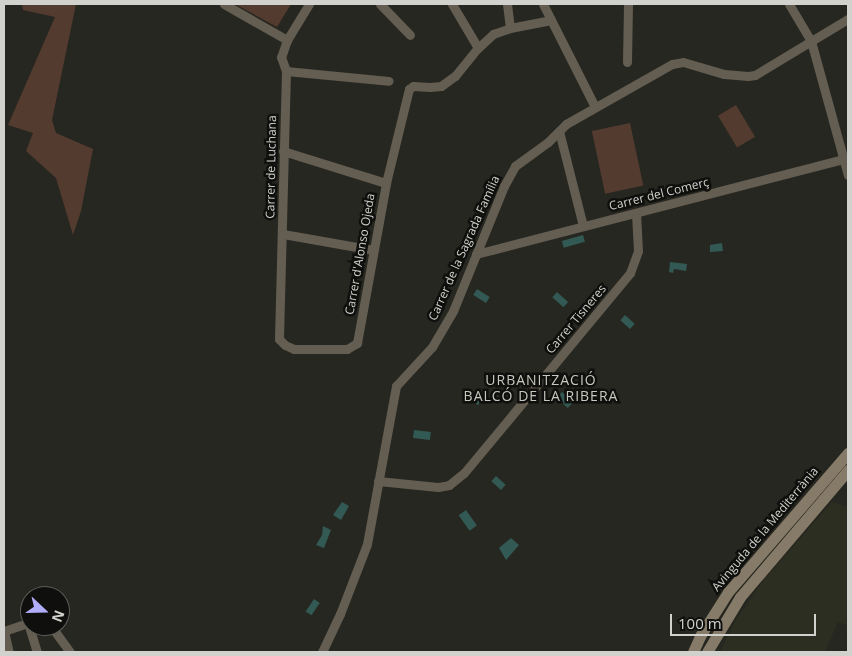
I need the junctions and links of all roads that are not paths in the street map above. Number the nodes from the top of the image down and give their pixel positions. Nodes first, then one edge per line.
1 (224, 4) edge
2 (309, 4) edge
3 (380, 4) edge
4 (452, 4) edge
5 (507, 4) edge
6 (544, 4) edge
7 (628, 4) edge
8 (790, 4) edge
9 (848, 19) edge
10 (551, 20) junction
11 (510, 28) junction
12 (410, 35) dead end
13 (287, 40) junction
14 (811, 41) junction
15 (478, 48) junction
16 (626, 62) dead end
17 (286, 70) junction
18 (389, 81) dead end
19 (595, 107) junction
20 (559, 131) junction
21 (282, 151) junction
22 (846, 159) edge
23 (848, 175) edge
24 (386, 183) junction
25 (636, 214) junction
26 (583, 226) junction
27 (282, 234) junction
28 (374, 250) junction
29 (476, 254) junction
30 (279, 339) joint
31 (848, 453) edge
32 (848, 470) edge
33 (378, 481) junction
34 (20, 626) edge
35 (4, 631) edge
36 (33, 636) edge
37 (59, 636) edge
38 (9, 652) edge
39 (37, 652) edge
40 (70, 652) edge
41 (322, 652) edge
42 (693, 652) edge
43 (708, 652) edge

1 - 13 street
2 - 13 street, Carrer de Luchana
3 - 12 street
4 - 15 street
5 - 11 street
6 - 10 street
7 - 16 street
8 - 14 street
9 - 14 street, Carrer de la Sagrada Família
10 - 11 street
10 - 19 street
11 - 15 street
13 - 17 street, Carrer de Luchana
14 - 19 street, Carrer de la Sagrada Família
14 - 22 street
15 - 24 street, Carrer d'Alonso Ojeda
17 - 18 street
17 - 21 street, Carrer de Luchana
19 - 20 street, Carrer de la Sagrada Família
20 - 26 street
20 - 29 street, Carrer de la Sagrada Família
21 - 24 street
21 - 27 street, Carrer de Luchana
22 - 23 street
22 - 25 street, Carrer del Comerç
24 - 28 street, Carrer d'Alonso Ojeda
25 - 26 street, Carrer del Comerç
25 - 33 street, Carrer Tisneres
26 - 29 street, Carrer del Comerç
27 - 28 street
27 - 30 street, Carrer de Luchana
28 - 30 street, Carrer d'Alonso Ojeda
29 - 33 street, Carrer de la Sagrada Família
31 - 42 main road, Avinguda de la Mediterrània
32 - 43 main road, Avinguda de la Mediterrània
33 - 41 street, Carrer de la Sagrada Família
34 - 35 street
35 - 38 street
36 - 39 street
37 - 40 street

